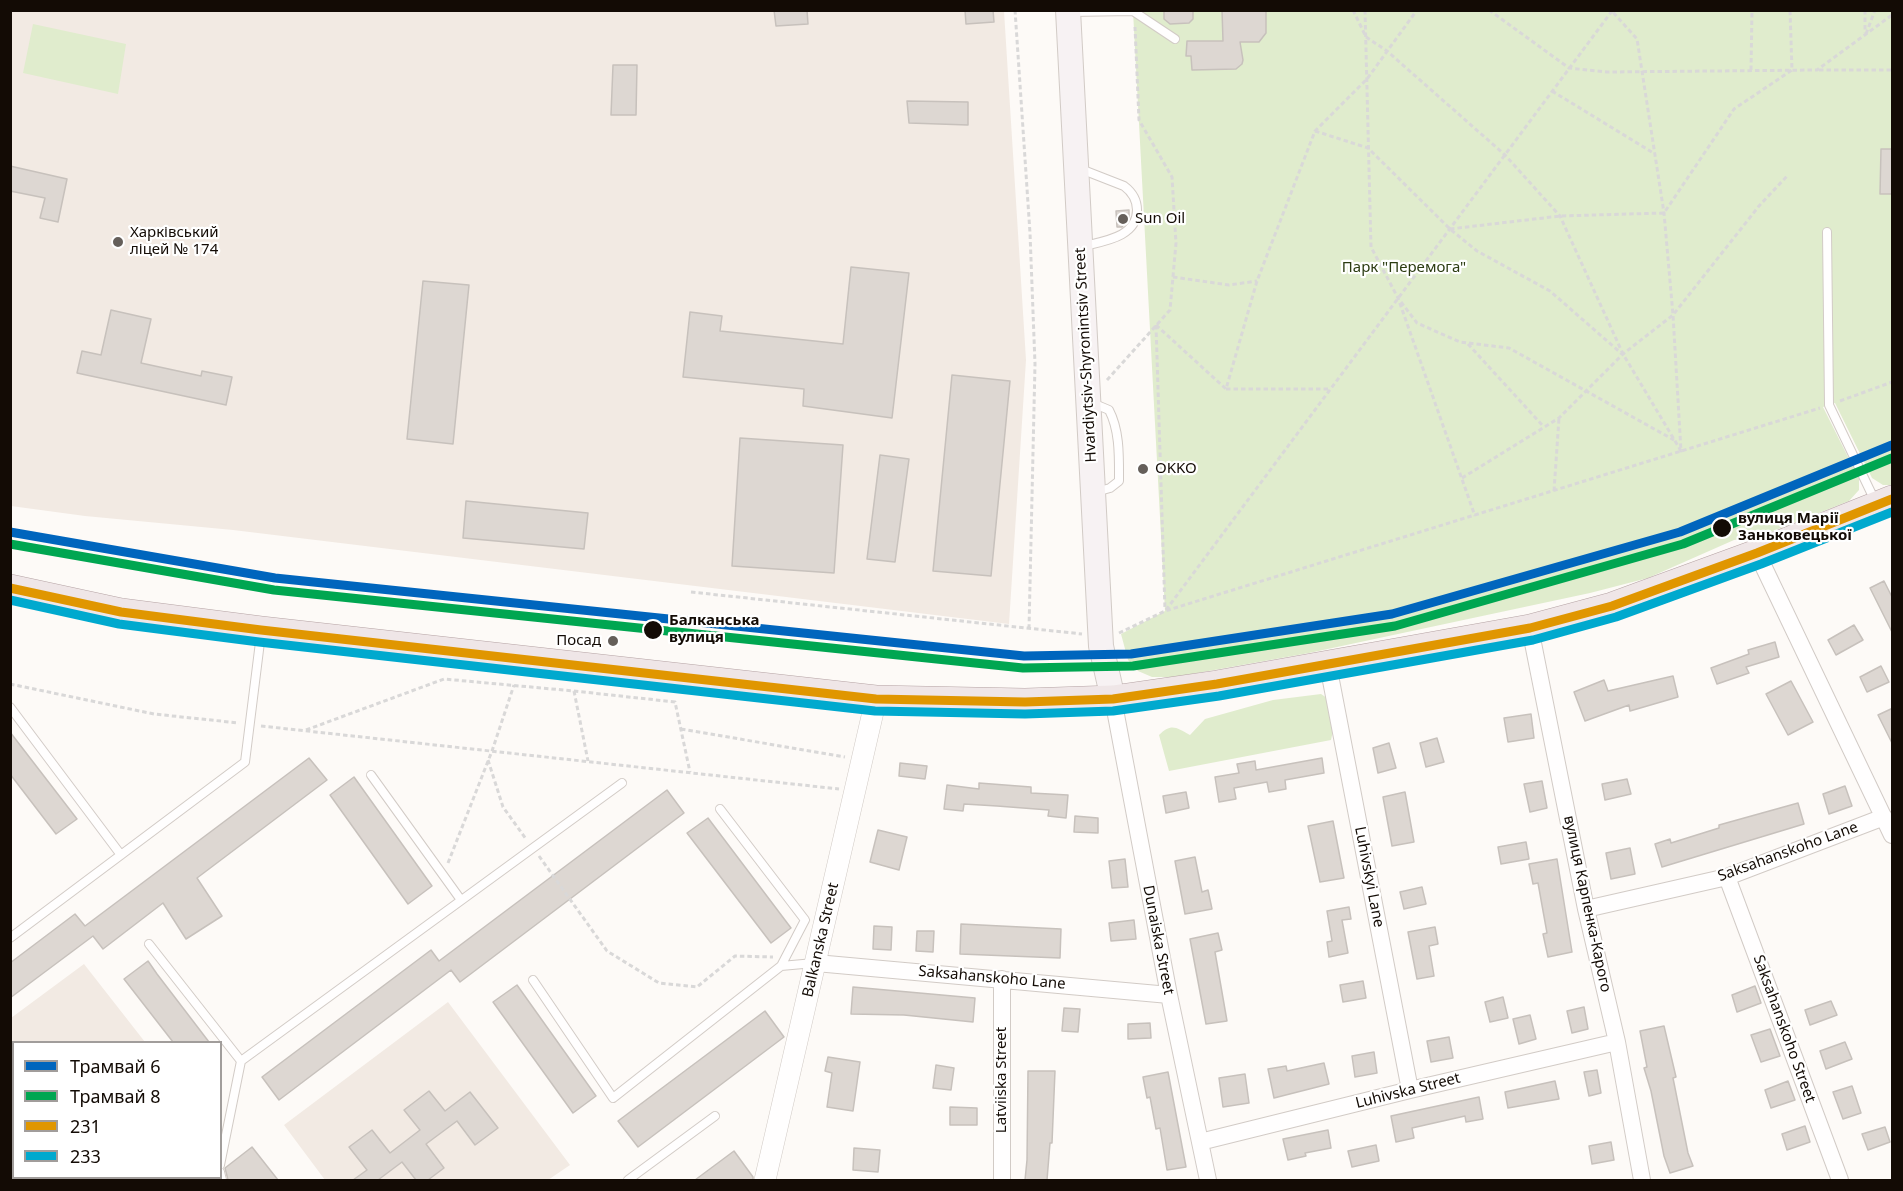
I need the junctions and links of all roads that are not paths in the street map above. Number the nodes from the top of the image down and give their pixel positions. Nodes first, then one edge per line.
1 (1068, 11) edge
2 (1175, 39) dead end
3 (1076, 168) junction
4 (1827, 232) dead end
5 (1080, 247) junction
6 (1885, 502) edge
7 (1757, 553) junction
8 (10, 588) edge
9 (1530, 628) junction
10 (261, 630) junction
11 (1328, 665) junction
12 (876, 699) junction
13 (1113, 699) junction
14 (10, 707) edge
15 (371, 775) dead end
16 (622, 783) dead end
17 (720, 809) dead end
18 (1884, 817) junction
19 (1893, 835) edge
20 (121, 855) junction
21 (1727, 877) junction
22 (461, 900) junction
23 (1587, 909) junction
24 (10, 938) edge
25 (149, 944) dead end
26 (816, 963) junction
27 (781, 966) junction
28 (1002, 979) junction
29 (533, 980) dead end
30 (1168, 995) junction
31 (1617, 1042) junction
32 (241, 1061) junction
33 (1410, 1090) junction
34 (715, 1116) dead end
35 (1200, 1142) junction
36 (222, 1155) edge
37 (628, 1180) edge
38 (765, 1180) edge
39 (1002, 1180) edge
40 (1208, 1180) edge
41 (1642, 1180) edge
42 (1840, 1180) edge

1 - 2 lane
1 - 3 main road, Hvardiytsiv-Shyronintsiv Street
3 - 5 main road, Hvardiytsiv-Shyronintsiv Street
3 - 5 lane
4 - 6 lane
5 - 13 main road, Hvardiytsiv-Shyronintsiv Street
6 - 7 main road
7 - 9 main road
7 - 18 street
8 - 10 main road
9 - 11 main road
9 - 23 street, вулиця Карпенка-Карого
10 - 12 main road
10 - 20 lane
11 - 13 main road
11 - 33 street, Luhivskyi Lane
12 - 13 main road
12 - 26 street, Balkanska Street
13 - 30 street, Dunaiska Street
14 - 20 lane
15 - 22 lane
16 - 22 lane
17 - 27 lane
18 - 19 street
18 - 21 street, Saksahanskoho Lane
20 - 24 lane
21 - 23 street, Saksahanskoho Lane
21 - 42 street, Saksahanskoho Street
22 - 32 lane
23 - 31 street, вулиця Карпенка-Карого
25 - 32 lane
26 - 27 lane
26 - 28 street, Saksahanskoho Lane
26 - 38 street, Balkanska Street
27 - 29 lane
28 - 30 street, Saksahanskoho Lane
28 - 39 street, Latviiska Street
30 - 35 street, Dunaiska Street
31 - 33 street, Luhivska Street
31 - 41 street, вулиця Карпенка-Карого
32 - 36 lane
33 - 35 street, Luhivska Street
34 - 37 lane
35 - 40 street, Dunaiska Street

